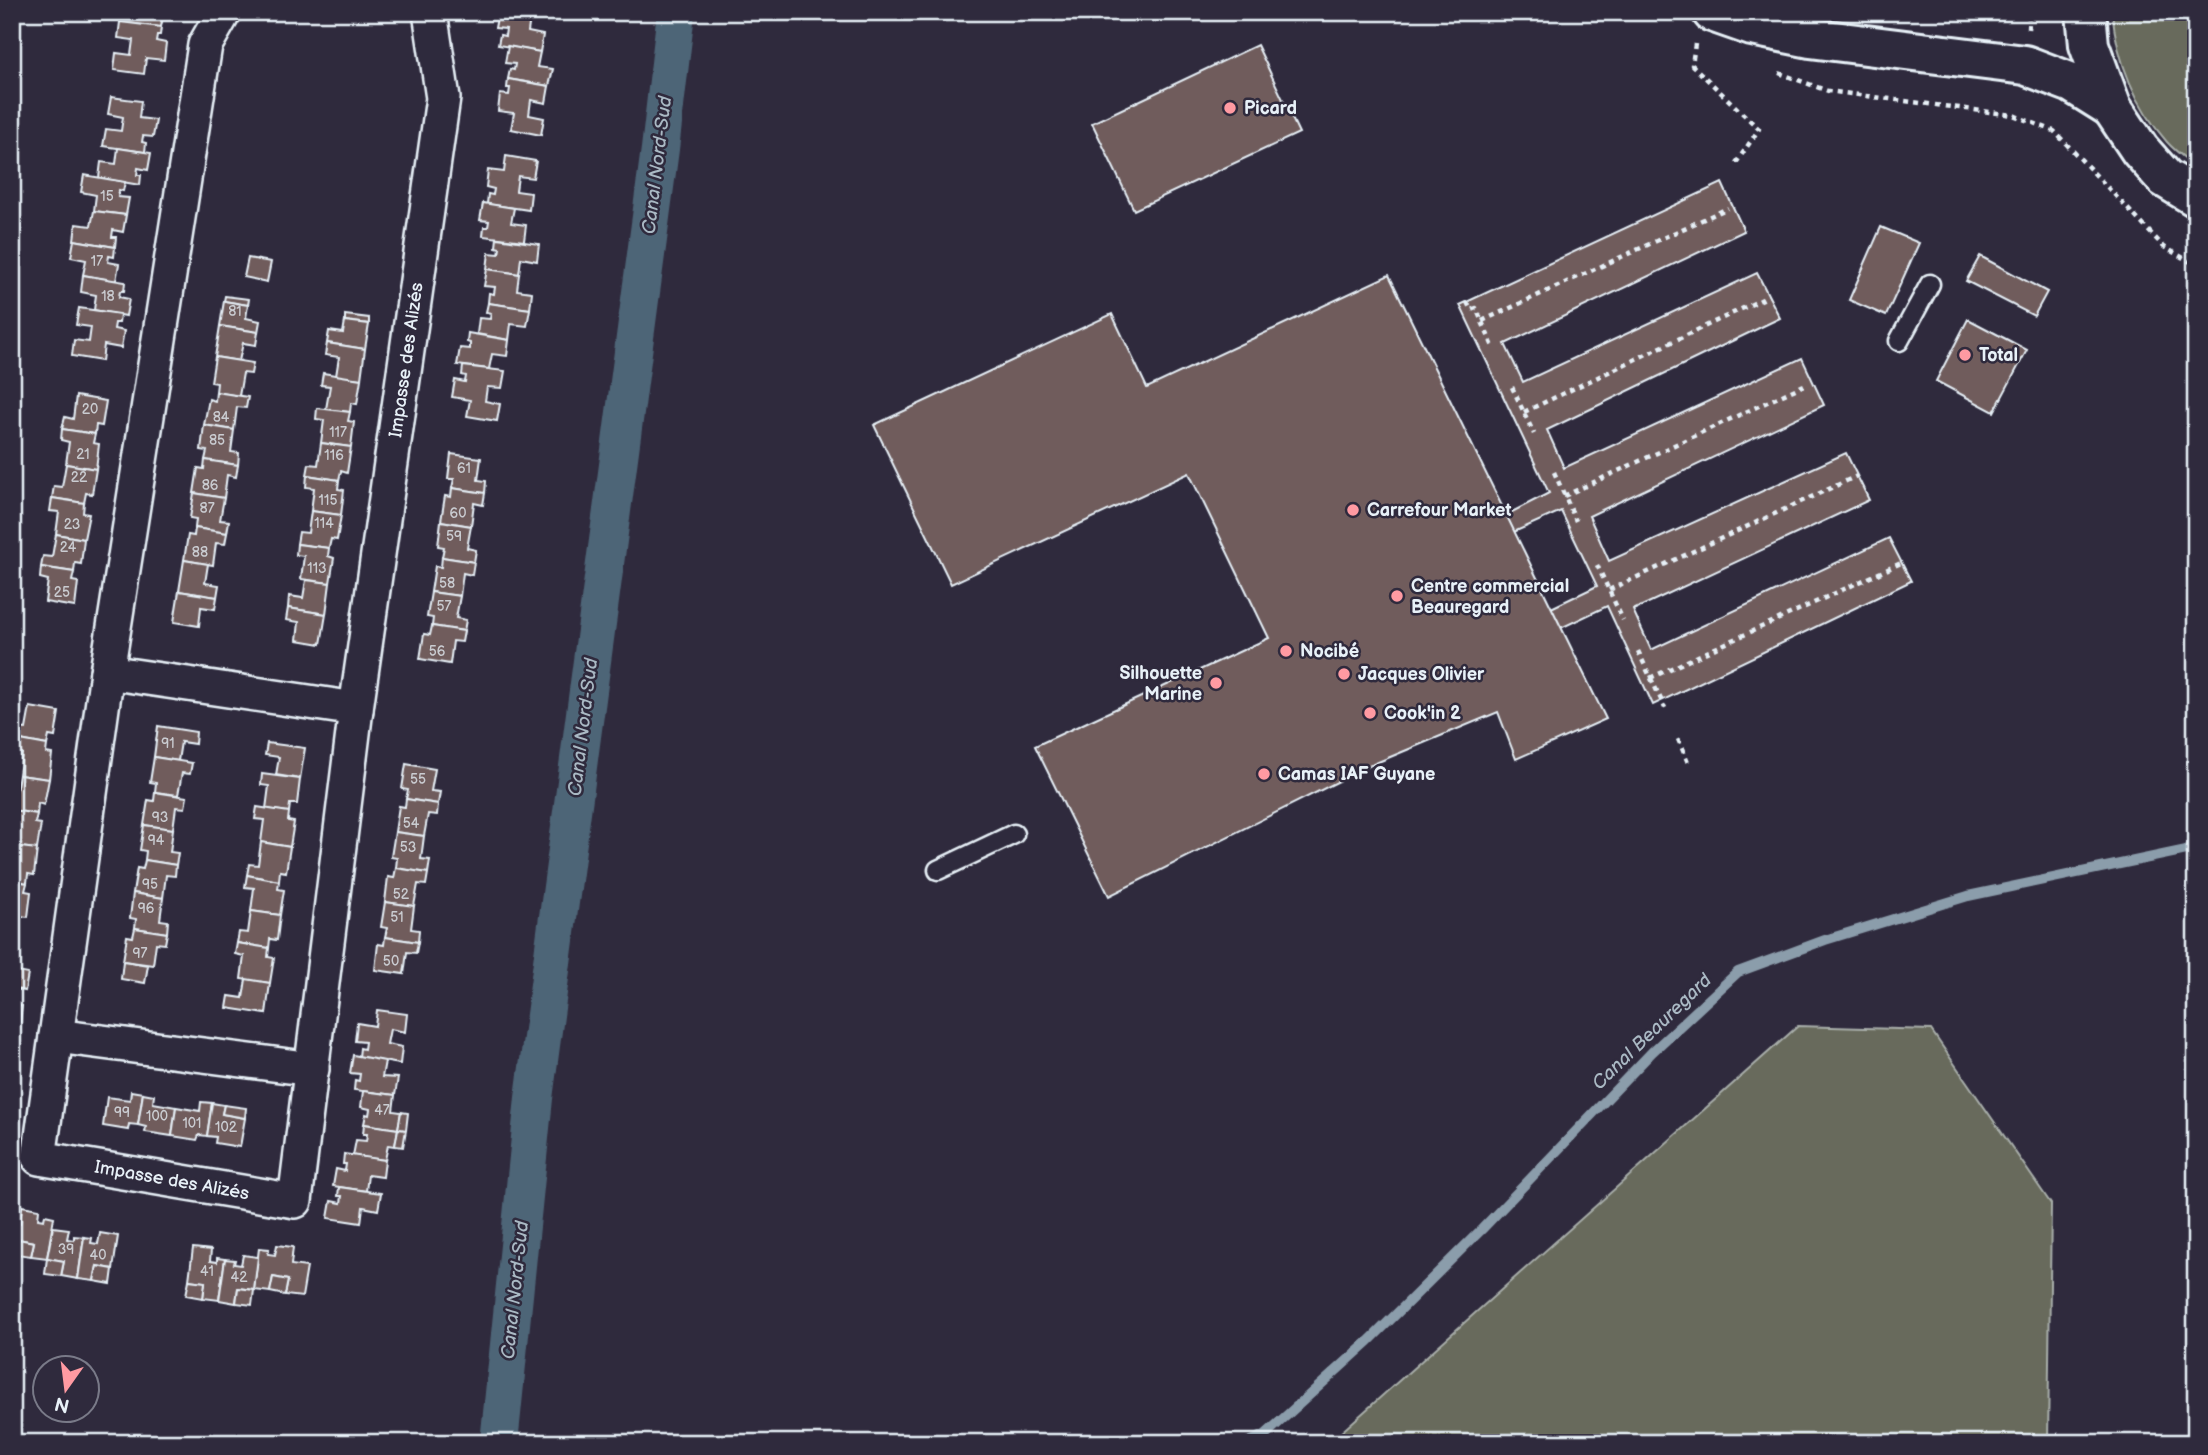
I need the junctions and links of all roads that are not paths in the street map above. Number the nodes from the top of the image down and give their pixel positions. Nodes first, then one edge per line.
1 (224, 12) edge
2 (430, 12) edge
3 (2086, 12) edge
4 (1703, 34) edge
5 (2112, 108) junction
6 (2196, 197) edge
7 (1930, 284) dead end
8 (1899, 341) dead end
9 (107, 672) junction
10 (356, 709) junction
11 (1014, 834) dead end
12 (938, 870) dead end
13 (56, 1036) junction
14 (312, 1069) junction

1 - 9 street, Impasse des Alizés
2 - 10 street, Impasse des Alizés
3 - 5 main road
4 - 5 main road
5 - 6 main road
7 - 8 lane
9 - 10 street
9 - 13 street, Impasse des Alizés
10 - 14 street, Impasse des Alizés
11 - 12 lane
13 - 14 street
13 - 14 street, Impasse des Alizés

